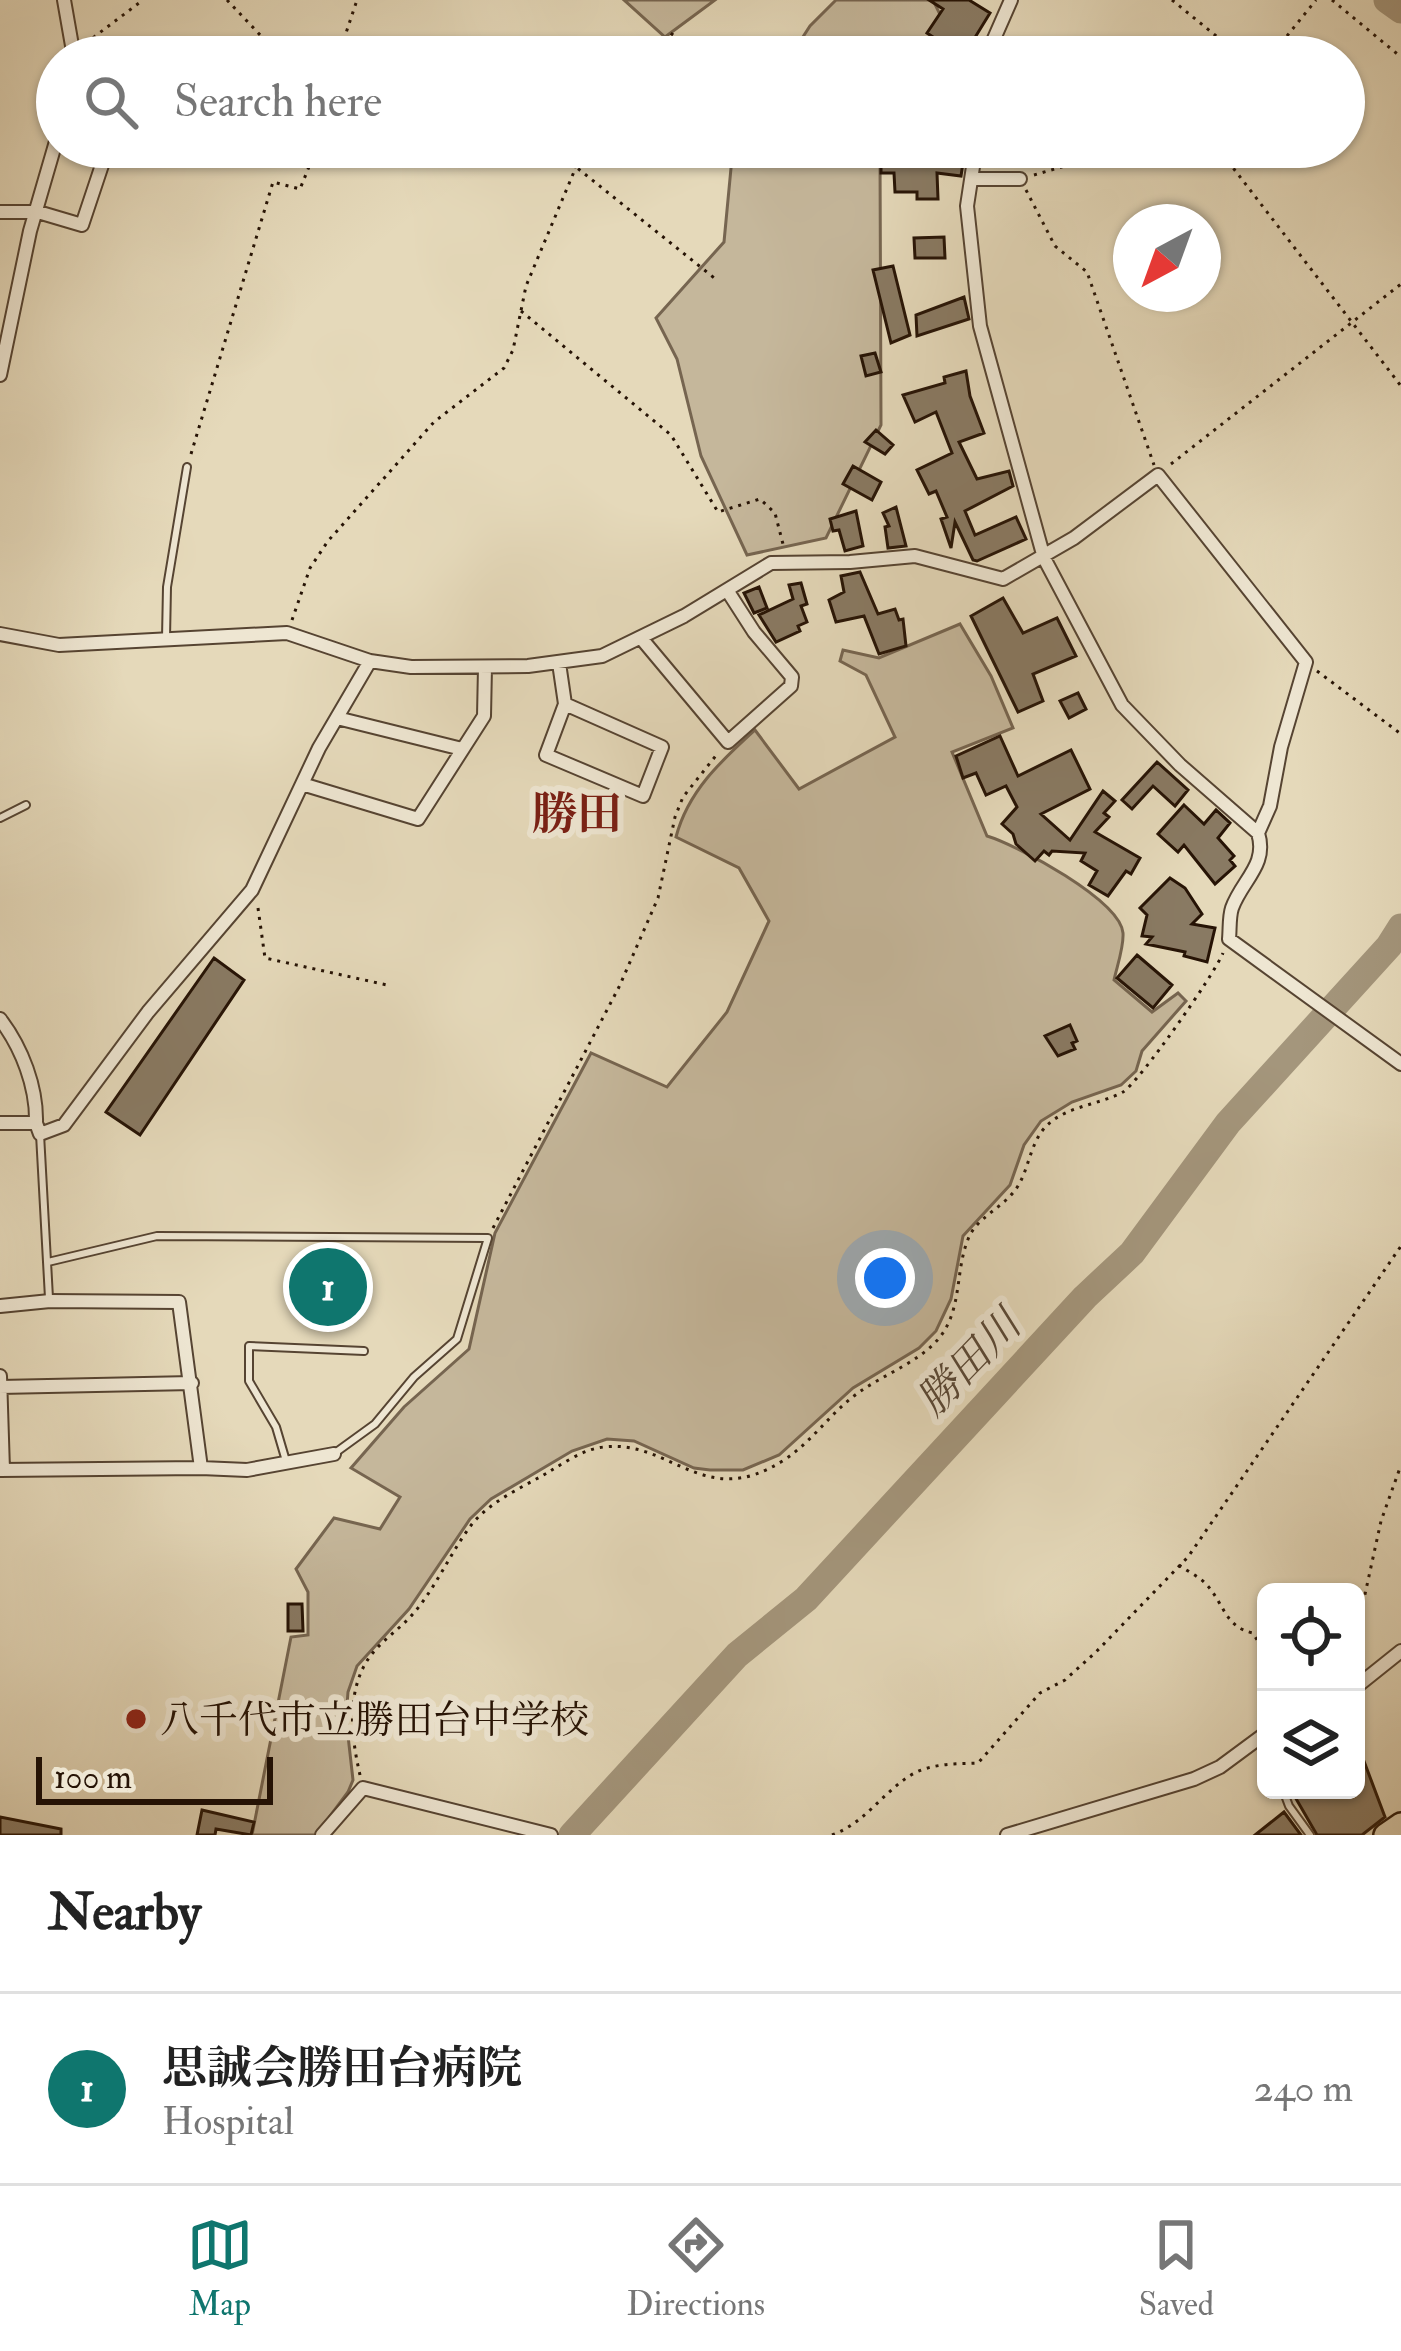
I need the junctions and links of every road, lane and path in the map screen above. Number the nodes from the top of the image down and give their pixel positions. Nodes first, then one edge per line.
1 (64, 0) edge
2 (143, 0) edge
3 (227, 0) edge
4 (357, 0) edge
5 (1011, 0) edge
6 (1172, 0) edge
7 (1316, 0) edge
8 (1332, 0) edge
9 (675, 30) dead end
10 (71, 36) edge
11 (97, 36) edge
12 (261, 36) edge
13 (345, 36) edge
14 (671, 36) edge
15 (995, 36) edge
16 (1217, 36) edge
17 (1287, 36) edge
18 (1401, 57) edge
19 (49, 168) edge
20 (101, 168) edge
21 (308, 168) edge
22 (576, 168) edge
23 (577, 168) edge
24 (975, 168) edge
25 (1058, 168) edge
26 (1233, 168) edge
27 (974, 179) junction
28 (1020, 179) junction
29 (0, 212) edge
30 (38, 212) junction
31 (718, 281) dead end
32 (1401, 284) edge
33 (521, 310) junction
34 (1353, 322) junction
35 (0, 375) edge
36 (1401, 386) edge
37 (187, 467) joint
38 (1157, 475) junction
39 (1043, 558) junction
40 (788, 561) junction
41 (727, 590) junction
42 (287, 633) junction
43 (0, 634) edge
44 (641, 638) junction
45 (166, 641) junction
46 (370, 661) junction
47 (1306, 662) junction
48 (559, 663) junction
49 (484, 667) junction
50 (565, 704) junction
51 (337, 718) junction
52 (1401, 734) edge
53 (728, 742) junction
54 (463, 749) junction
55 (302, 784) junction
56 (26, 805) dead end
57 (0, 818) edge
58 (1258, 833) junction
59 (256, 882) junction
60 (1229, 938) junction
61 (387, 985) dead end
62 (0, 1019) edge
63 (1401, 1064) edge
64 (0, 1123) edge
65 (38, 1128) junction
66 (488, 1238) junction
67 (1401, 1246) edge
68 (48, 1262) junction
69 (50, 1301) junction
70 (0, 1306) edge
71 (364, 1352) dead end
72 (0, 1376) edge
73 (192, 1383) junction
74 (0, 1387) edge
75 (334, 1454) joint
76 (287, 1465) junction
77 (1401, 1465) edge
78 (201, 1468) junction
79 (2, 1471) edge
80 (1179, 1565) junction
81 (1365, 1599) edge
82 (1257, 1639) edge
83 (1401, 1651) edge
84 (1365, 1680) edge
85 (1257, 1743) edge
86 (363, 1788) junction
87 (1286, 1799) edge
88 (1401, 1824) edge
89 (322, 1835) edge
90 (551, 1835) edge
91 (832, 1835) edge
92 (1007, 1835) edge
93 (1310, 1835) edge
94 (1385, 1835) edge

1 - 10 street
2 - 11 path
3 - 12 path
4 - 13 path
5 - 15 street
6 - 16 path
7 - 17 path
8 - 18 path
9 - 14 path
19 - 30 street
20 - 30 street
21 - 37 path
22 - 33 path
23 - 31 path
24 - 27 street
25 - 28 path
26 - 34 path
27 - 28 street
27 - 39 street
28 - 38 path
29 - 30 street
30 - 35 street
32 - 34 path
33 - 40 path
33 - 42 path
34 - 36 path
34 - 38 path
37 - 45 lane
38 - 39 street
38 - 47 street
39 - 40 street
39 - 58 street
40 - 41 street
41 - 44 street
41 - 53 street
42 - 45 street
42 - 46 street
43 - 45 street
44 - 48 street
44 - 53 street
46 - 49 street
46 - 51 street
47 - 52 path
47 - 58 street
48 - 49 street
48 - 50 street
49 - 54 street
50 - 50 street
51 - 54 street
51 - 55 street
53 - 66 path
54 - 55 street
55 - 59 street
56 - 57 lane
58 - 60 street
59 - 61 path
59 - 65 street
60 - 63 street
60 - 86 path
62 - 65 street
64 - 65 street
65 - 68 lane
66 - 68 lane
66 - 75 lane
67 - 80 path
68 - 69 lane
69 - 70 street
69 - 73 street
71 - 76 lane
72 - 74 street
73 - 74 street
73 - 78 street
74 - 79 street
75 - 76 street
76 - 78 street
77 - 81 path
78 - 79 street
80 - 82 path
80 - 91 path
83 - 84 street
85 - 92 street
86 - 89 street
86 - 90 street
87 - 93 lane
88 - 94 highway

